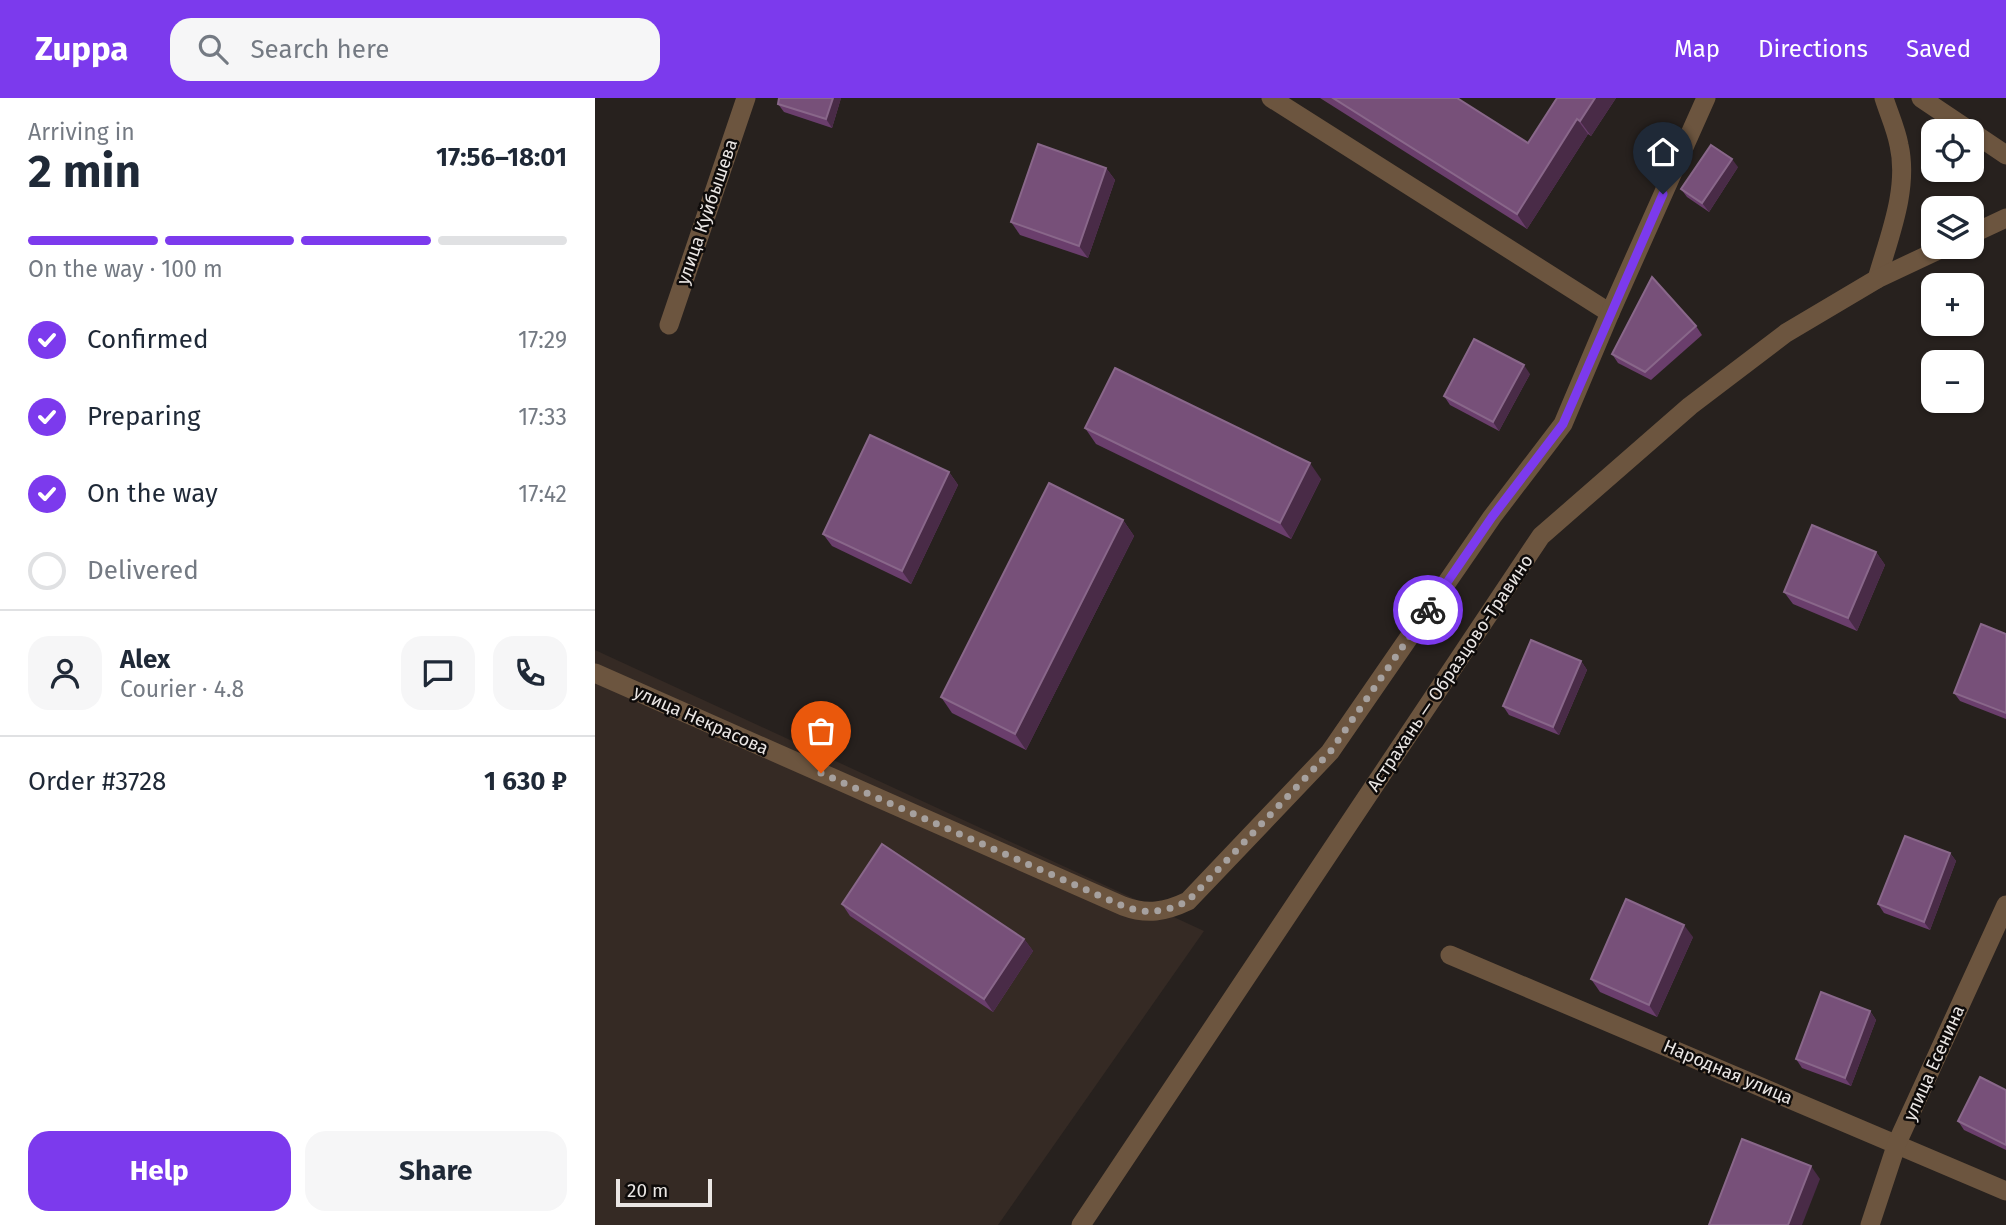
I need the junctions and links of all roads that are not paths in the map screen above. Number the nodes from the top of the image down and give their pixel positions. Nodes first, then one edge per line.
1 (746, 98) edge
2 (1271, 98) edge
3 (1706, 98) edge
4 (1884, 98) edge
5 (1921, 98) edge
6 (1952, 119) edge
7 (1984, 141) edge
8 (2006, 155) edge
9 (2006, 218) edge
10 (1984, 228) edge
11 (1921, 258) edge
12 (1877, 279) junction
13 (1610, 313) junction
14 (669, 325) dead end
15 (595, 673) edge
16 (2006, 905) edge
17 (1450, 956) dead end
18 (1897, 1143) junction
19 (2006, 1191) edge
20 (1081, 1225) edge
21 (1870, 1225) edge

1 - 14 street, улица Куйбышева
2 - 13 street
3 - 13 street
4 - 12 street
5 - 6 street
7 - 8 street
9 - 10 street
11 - 12 street, Астрахань — Образцово-Травино
12 - 20 street, Астрахань — Образцово-Травино
13 - 15 street, улица Некрасова
16 - 18 street, улица Есенина
17 - 18 street, Народная улица
18 - 19 street, Народная улица
18 - 21 street, улица Есенина

